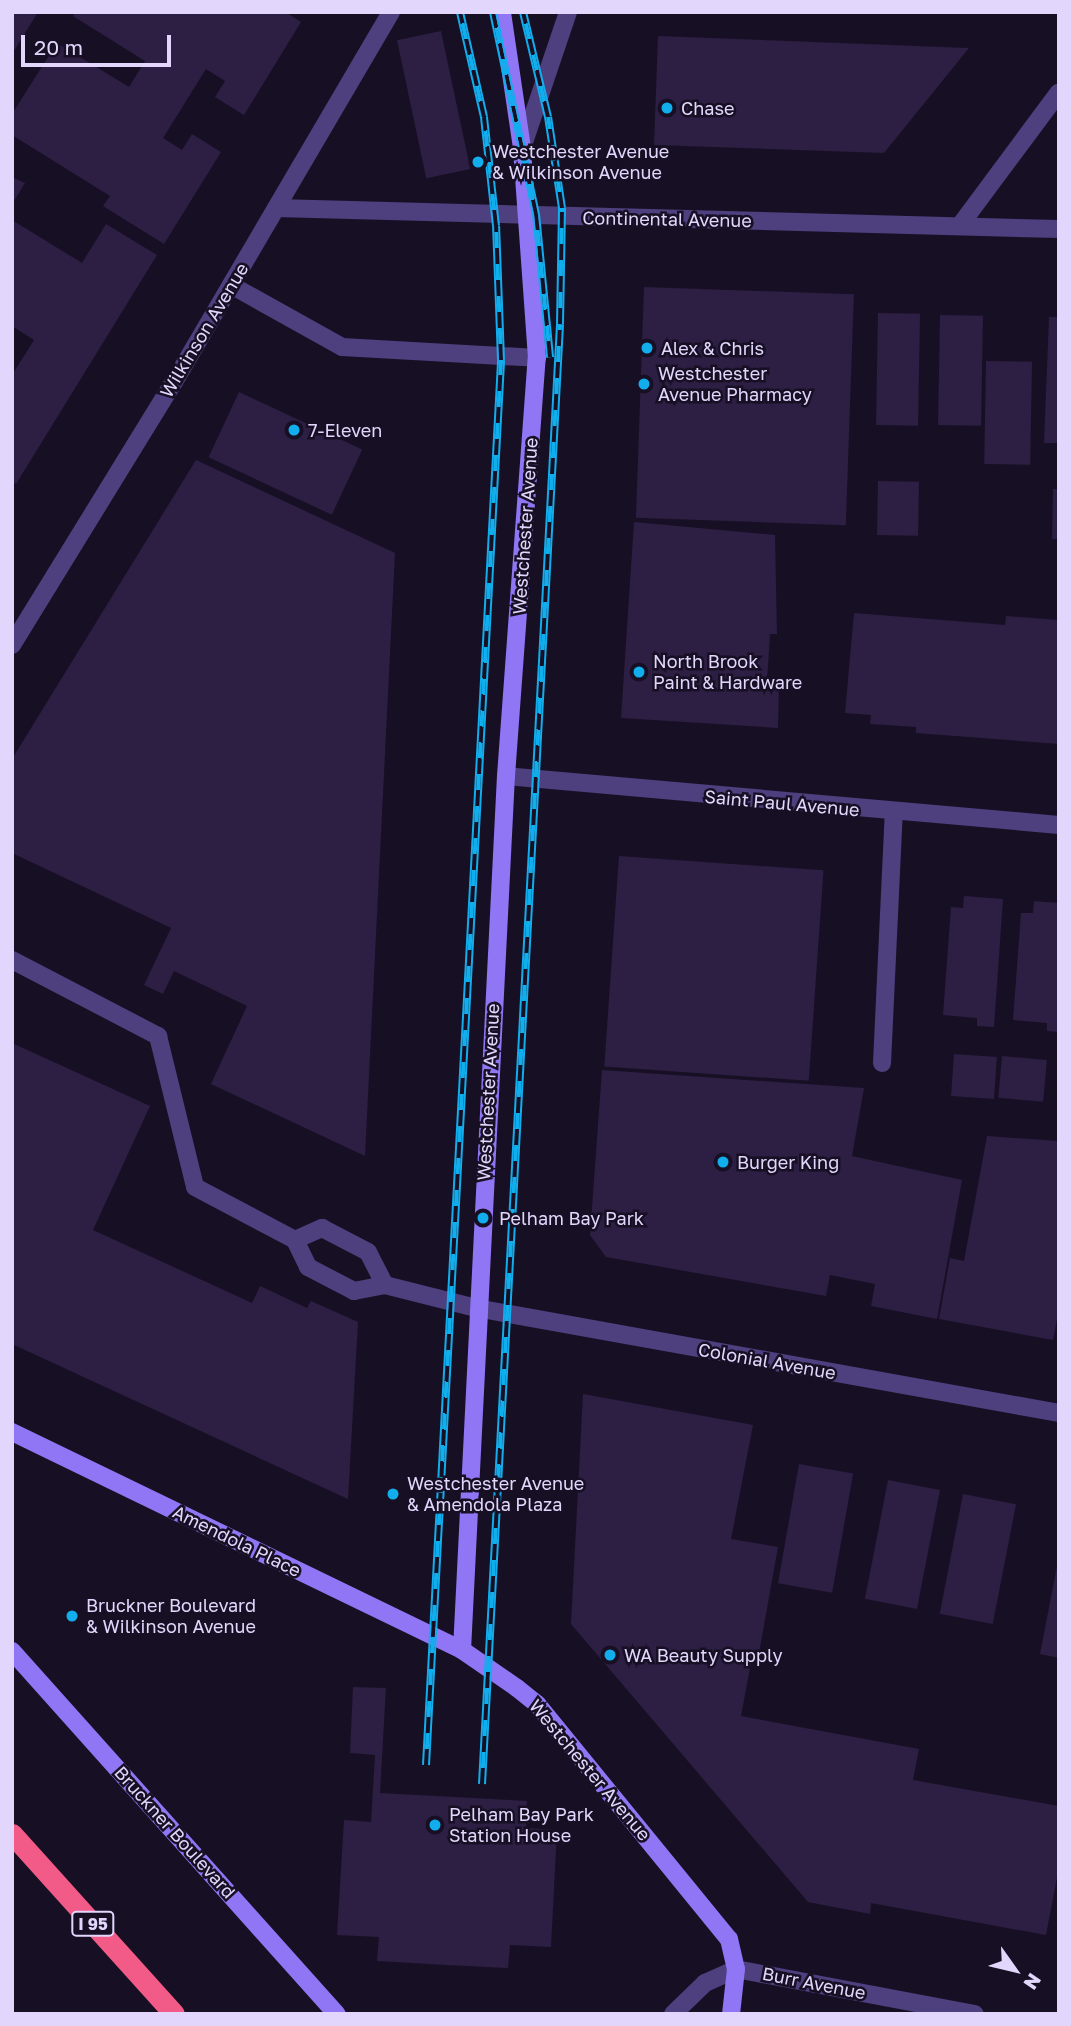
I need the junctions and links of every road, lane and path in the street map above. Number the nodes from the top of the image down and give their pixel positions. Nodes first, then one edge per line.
1 (391, 12) edge
2 (502, 12) edge
3 (568, 12) edge
4 (1059, 92) edge
5 (522, 148) junction
6 (276, 208) junction
7 (525, 216) junction
8 (961, 224) junction
9 (1059, 229) edge
10 (231, 285) junction
11 (537, 358) junction
12 (12, 645) edge
13 (506, 776) junction
14 (894, 812) junction
15 (1059, 825) edge
16 (12, 960) edge
17 (882, 1063) dead end
18 (295, 1240) junction
19 (385, 1284) junction
20 (476, 1308) junction
21 (1059, 1413) edge
22 (12, 1432) edge
23 (462, 1650) junction
24 (12, 1651) edge
25 (12, 1834) edge
26 (737, 1969) junction
27 (173, 2014) edge
28 (337, 2014) edge
29 (673, 2014) edge
30 (731, 2014) edge
31 (975, 2014) edge

1 - 6 street, Wilkinson Avenue
2 - 5 main road, Westchester Avenue
3 - 5 street, Westchester Avenue
4 - 8 street
5 - 7 main road, Westchester Avenue
6 - 7 street, Continental Avenue
6 - 10 street, Wilkinson Avenue
7 - 8 street, Continental Avenue
7 - 11 main road, Westchester Avenue
8 - 9 street, Continental Avenue
10 - 11 street
10 - 12 street, Wilkinson Avenue
11 - 13 main road, Westchester Avenue
13 - 14 street, Saint Paul Avenue
13 - 20 main road, Westchester Avenue
14 - 15 street, Saint Paul Avenue
14 - 17 street
16 - 18 street
18 - 19 street
18 - 19 street
19 - 20 street, Colonial Avenue
20 - 21 street, Colonial Avenue
20 - 23 main road, Westchester Avenue
22 - 23 main road, Amendola Place
23 - 26 main road, Westchester Avenue
24 - 28 main road, Bruckner Boulevard
25 - 27 highway, I 95
26 - 29 street
26 - 30 main road, Westchester Avenue
26 - 31 street, Burr Avenue

